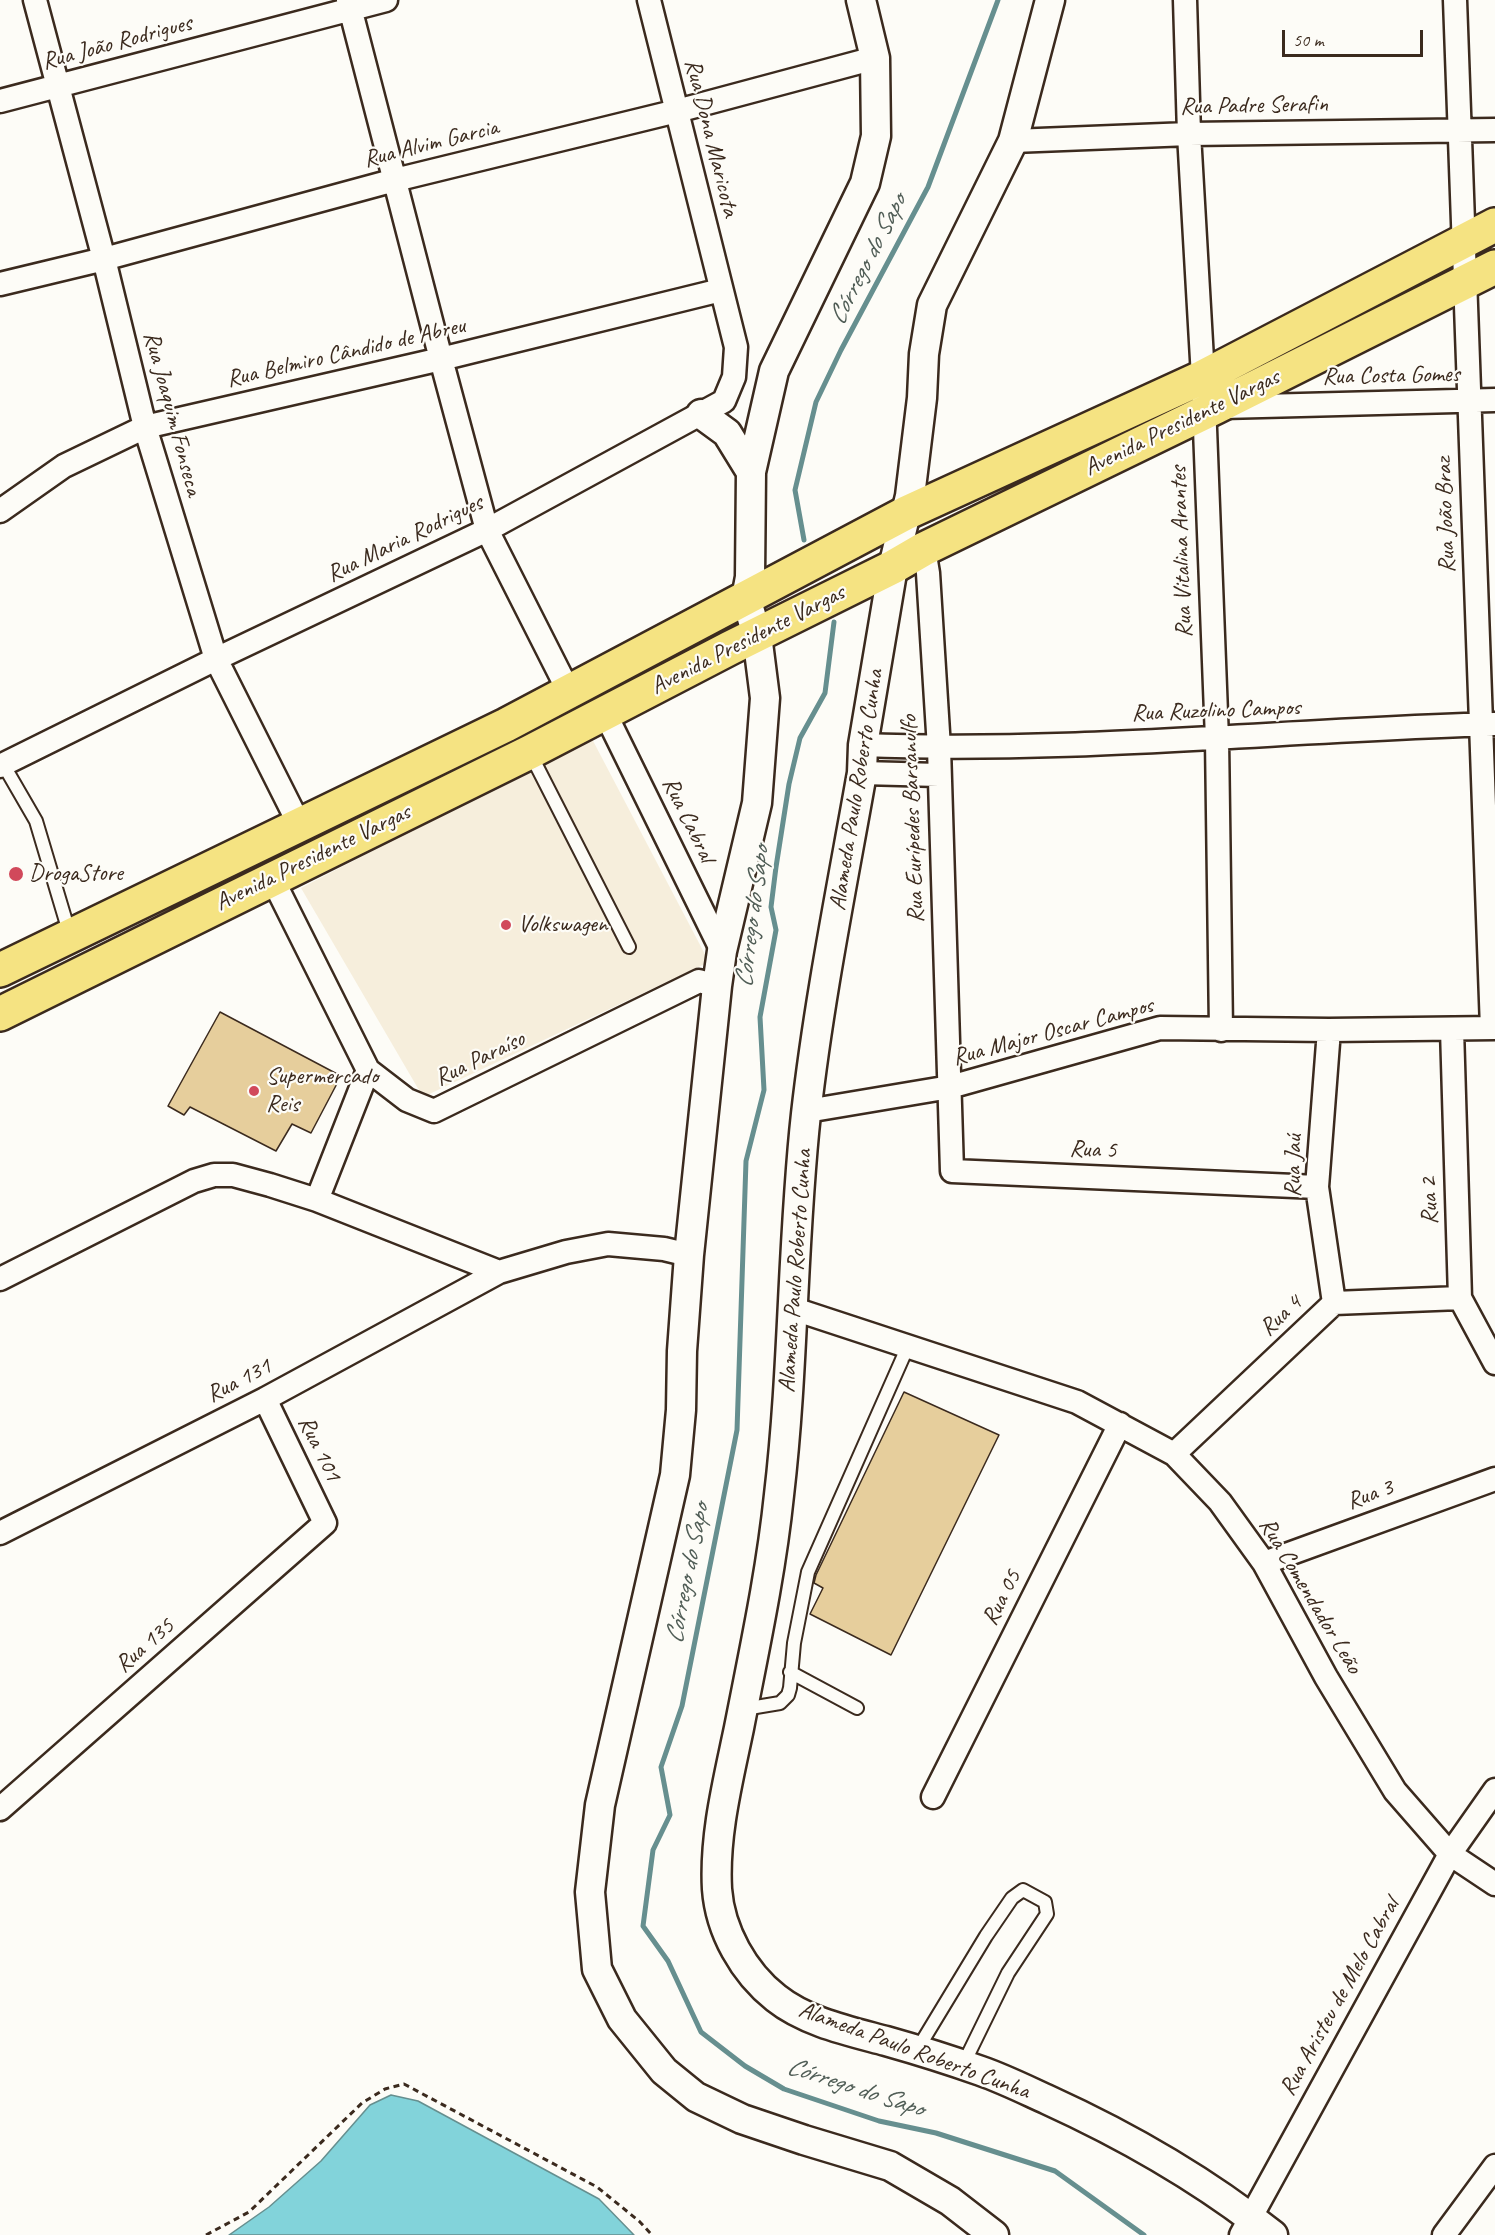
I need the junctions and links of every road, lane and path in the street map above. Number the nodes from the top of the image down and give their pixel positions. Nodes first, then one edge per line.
1 (35, 0) edge
2 (386, 0) edge
3 (649, 0) edge
4 (861, 0) edge
5 (1050, 0) edge
6 (1185, 0) edge
7 (1455, 0) edge
8 (350, 5) edge
9 (875, 58) junction
10 (57, 87) junction
11 (0, 101) edge
12 (677, 111) junction
13 (1495, 130) edge
14 (1460, 131) junction
15 (1189, 134) junction
16 (1013, 141) junction
17 (395, 180) junction
18 (1495, 225) edge
19 (1463, 243) junction
20 (104, 259) junction
21 (1495, 267) edge
22 (1465, 282) junction
23 (0, 284) edge
24 (721, 290) junction
25 (441, 359) junction
26 (1203, 377) junction
27 (1495, 400) edge
28 (1469, 401) junction
29 (1210, 410) junction
30 (700, 414) junction
31 (145, 427) junction
32 (751, 472) junction
33 (0, 511) edge
34 (906, 513) junction
35 (487, 530) junction
36 (924, 549) junction
37 (893, 567) junction
38 (746, 598) junction
39 (757, 635) junction
40 (216, 659) junction
41 (568, 692) junction
42 (605, 713) junction
43 (1488, 725) edge
44 (1216, 739) junction
45 (939, 748) junction
46 (530, 752) junction
47 (862, 759) junction
48 (1, 765) edge
49 (939, 775) junction
50 (300, 826) junction
51 (272, 878) junction
52 (70, 936) junction
53 (629, 947) dead end
54 (722, 951) junction
55 (0, 970) edge
56 (717, 986) junction
57 (0, 1014) edge
58 (1494, 1028) edge
59 (1452, 1029) junction
60 (1221, 1030) junction
61 (1329, 1030) junction
62 (368, 1070) junction
63 (950, 1088) junction
64 (807, 1111) junction
65 (1317, 1187) junction
66 (317, 1200) junction
67 (689, 1255) junction
68 (499, 1272) junction
69 (0, 1279) edge
70 (1460, 1298) junction
71 (1334, 1303) junction
72 (794, 1309) junction
73 (908, 1346) junction
74 (1495, 1363) edge
75 (265, 1399) junction
76 (1120, 1424) junction
77 (1174, 1454) junction
78 (1495, 1479) edge
79 (325, 1523) joint
80 (0, 1533) edge
81 (1264, 1563) junction
82 (790, 1672) junction
83 (857, 1708) dead end
84 (742, 1709) junction
85 (1495, 1790) edge
86 (933, 1797) dead end
87 (0, 1809) edge
88 (1450, 1854) junction
89 (1495, 1884) edge
90 (917, 2050) junction
91 (963, 2065) junction
92 (1495, 2166) edge
93 (1245, 2226) edge
94 (206, 2235) edge
95 (652, 2235) edge
96 (994, 2235) edge
97 (1273, 2235) edge
98 (1444, 2235) edge

1 - 10 street, Rua Joaquim Fonseca
2 - 8 street, Rua João Rodrigues
3 - 12 street, Rua Dona Maricota
4 - 9 street
5 - 16 street, Alameda Paulo Roberto Cunha
6 - 15 street, Rua Vitalina Arantes
7 - 14 street, Rua João Braz
8 - 10 street, Rua João Rodrigues
8 - 17 street
9 - 12 street, Rua Alvim Garcia
9 - 32 street
10 - 11 street, Rua João Rodrigues
10 - 20 street, Rua Joaquim Fonseca
12 - 17 street, Rua Alvim Garcia
12 - 24 street, Rua Dona Maricota
13 - 14 street, Rua Padre Serafin
14 - 15 street, Rua Padre Serafin
14 - 19 street, Rua João Braz
15 - 16 street, Rua Padre Serafin
15 - 26 street, Rua Vitalina Arantes
16 - 34 street, Alameda Paulo Roberto Cunha
17 - 20 street, Rua Alvim Garcia
17 - 25 street
18 - 19 main road, Avenida Presidente Vargas
19 - 22 street, Rua João Braz
19 - 26 main road, Avenida Presidente Vargas
20 - 23 street, Rua Alvim Garcia
20 - 31 street, Rua Joaquim Fonseca
21 - 22 main road, Avenida Presidente Vargas
22 - 28 street, Rua João Braz
22 - 29 main road, Avenida Presidente Vargas
24 - 25 street, Rua Belmiro Cândido de Abreu
24 - 30 street, Rua Maria Rodrigues
25 - 31 street, Rua Belmiro Cândido de Abreu
25 - 35 street
26 - 29 street, Rua Vitalina Arantes
26 - 34 main road, Avenida Presidente Vargas
27 - 28 street, Rua Costa Gomes
28 - 29 street, Rua Costa Gomes
28 - 43 street, Rua João Braz
29 - 36 main road, Avenida Presidente Vargas
29 - 44 street, Rua Vitalina Arantes
30 - 32 street
30 - 35 street, Rua Maria Rodrigues
31 - 33 street, Rua Belmiro Cândido de Abreu
31 - 40 street, Rua Joaquim Fonseca
32 - 38 street
34 - 37 street, Alameda Paulo Roberto Cunha
34 - 38 main road, Avenida Presidente Vargas
35 - 40 street, Rua Maria Rodrigues
35 - 41 street
36 - 37 main road, Avenida Presidente Vargas
36 - 45 street, Rua Eurípedes Barsanulfo
37 - 39 main road, Avenida Presidente Vargas
37 - 47 street, Alameda Paulo Roberto Cunha
38 - 39 street
38 - 41 main road, Avenida Presidente Vargas
39 - 42 main road, Avenida Presidente Vargas
39 - 54 street
40 - 48 street, Rua Maria Rodrigues
40 - 50 street, Rua Joaquim Fonseca
41 - 50 main road, Avenida Presidente Vargas
42 - 46 main road, Avenida Presidente Vargas
42 - 54 street, Rua Cabral
43 - 44 street, Rua Ruzolino Campos
43 - 58 street, Rua João Braz
44 - 45 street, Rua Ruzolino Campos
44 - 60 street, Rua Vitalina Arantes
45 - 47 street, Rua Ruzolino Campos
45 - 49 street, Rua Eurípedes Barsanulfo
46 - 51 main road, Avenida Presidente Vargas
46 - 53 lane
47 - 49 street
47 - 64 street, Alameda Paulo Roberto Cunha
48 - 52 lane
49 - 63 street, Rua Eurípedes Barsanulfo
50 - 52 main road, Avenida Presidente Vargas
51 - 57 main road, Avenida Presidente Vargas
51 - 62 street, Rua Paraíso
52 - 55 main road, Avenida Presidente Vargas
54 - 56 street
56 - 62 street, Rua Paraíso
56 - 67 street
58 - 59 street, Rua Major Oscar Campos
59 - 61 street, Rua Major Oscar Campos
59 - 70 street, Rua 2
60 - 61 street, Rua Major Oscar Campos
60 - 63 street, Rua Major Oscar Campos
61 - 65 street, Rua Jaú
62 - 66 street
63 - 64 street, Rua Major Oscar Campos
63 - 65 street, Rua 5
64 - 72 street, Alameda Paulo Roberto Cunha
65 - 71 street, Rua Jaú
66 - 68 street
66 - 69 street
67 - 68 street, Rua 131
67 - 96 street
68 - 75 street, Rua 131
70 - 71 street, Rua 4
70 - 74 street, Rua 2
71 - 77 street, Rua 4
72 - 73 street, Rua Comendador Leão
72 - 84 street, Alameda Paulo Roberto Cunha
73 - 76 street, Rua Comendador Leão
73 - 82 lane
75 - 79 street, Rua 101
75 - 80 street, Rua 131
76 - 77 street, Rua Comendador Leão
76 - 86 street, Rua 05
77 - 81 street, Rua Comendador Leão
78 - 81 street, Rua 3
79 - 87 street, Rua 135
81 - 88 street, Rua Comendador Leão
82 - 83 lane
82 - 84 lane
84 - 90 street, Alameda Paulo Roberto Cunha
85 - 88 street, Rua Aristeu de Melo Cabral
88 - 89 street, Rua Comendador Leão
88 - 93 street, Rua Aristeu de Melo Cabral
90 - 91 street, Alameda Paulo Roberto Cunha
90 - 91 lane
91 - 93 street, Alameda Paulo Roberto Cunha
92 - 98 street
93 - 97 street, Alameda Paulo Roberto Cunha
94 - 95 path

